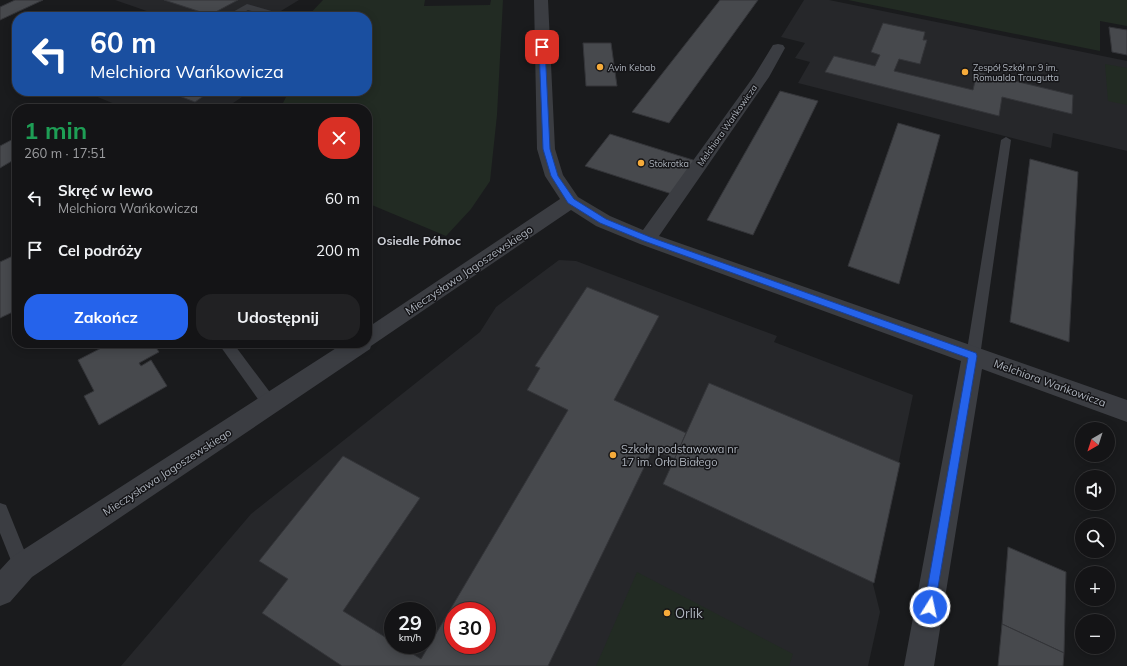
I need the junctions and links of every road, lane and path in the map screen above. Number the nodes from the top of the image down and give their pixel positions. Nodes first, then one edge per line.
1 (540, 0) edge
2 (238, 12) edge
3 (264, 12) edge
4 (778, 48) dead end
5 (1006, 140) dead end
6 (571, 201) junction
7 (647, 239) junction
8 (372, 337) edge
9 (229, 348) edge
10 (354, 348) edge
11 (973, 356) junction
12 (270, 404) junction
13 (1127, 411) edge
14 (0, 511) edge
15 (22, 567) junction
16 (0, 592) edge
17 (919, 666) edge

1 - 6 street, Melchiora Wańkowicza
2 - 3 lane
4 - 7 street, Melchiora Wańkowicza
5 - 11 lane
6 - 7 street, Melchiora Wańkowicza
6 - 8 street, Mieczysława Jagoszewskiego
7 - 11 street, Melchiora Wańkowicza
9 - 12 lane
10 - 12 street, Mieczysława Jagoszewskiego
11 - 13 street, Melchiora Wańkowicza
11 - 17 street
12 - 15 street, Mieczysława Jagoszewskiego
14 - 15 lane
15 - 16 street, Mieczysława Jagoszewskiego

